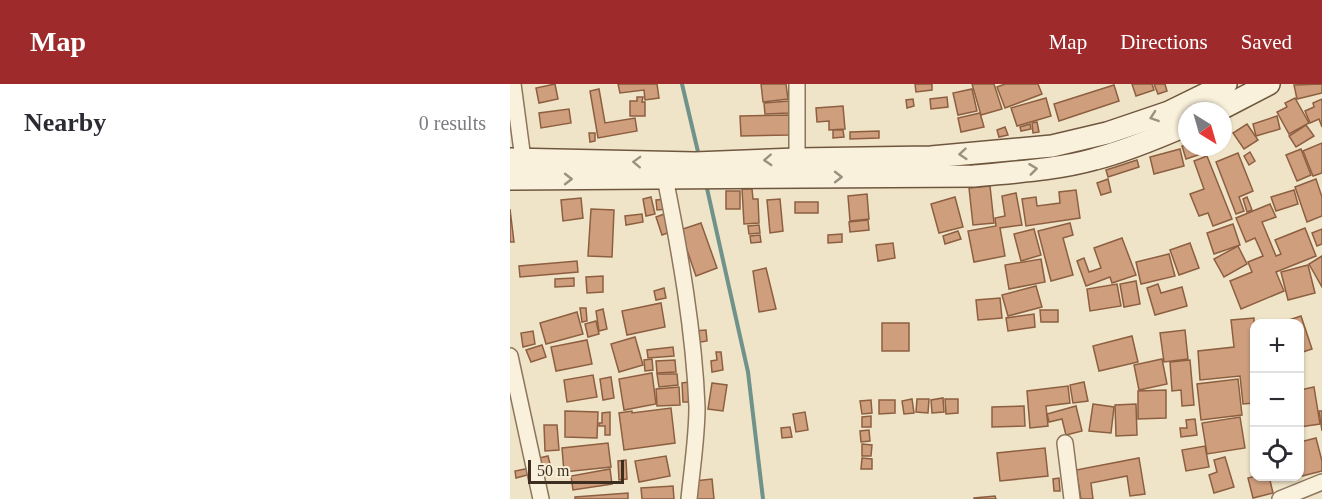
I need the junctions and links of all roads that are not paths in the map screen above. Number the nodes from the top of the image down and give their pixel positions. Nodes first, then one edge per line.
1 (513, 84) edge
2 (797, 84) edge
3 (1226, 84) edge
4 (1269, 84) edge
5 (513, 101) edge
6 (1232, 103) edge
7 (1178, 129) edge
8 (516, 159) edge
9 (797, 159) junction
10 (707, 170) junction
11 (665, 178) junction
12 (510, 179) edge
13 (510, 356) edge
14 (1065, 443) dead end
15 (1322, 482) edge
16 (541, 499) edge
17 (689, 499) edge
18 (1072, 499) edge
19 (1280, 499) edge

1 - 5 street
2 - 9 street
3 -> 9 main road
4 - 6 main road
5 - 8 street
10 -> 7 main road
10 -> 8 main road
9 -> 10 main road
10 - 11 main road
12 -> 11 main road
11 - 17 street
13 - 16 street
14 - 18 street
15 - 19 street

